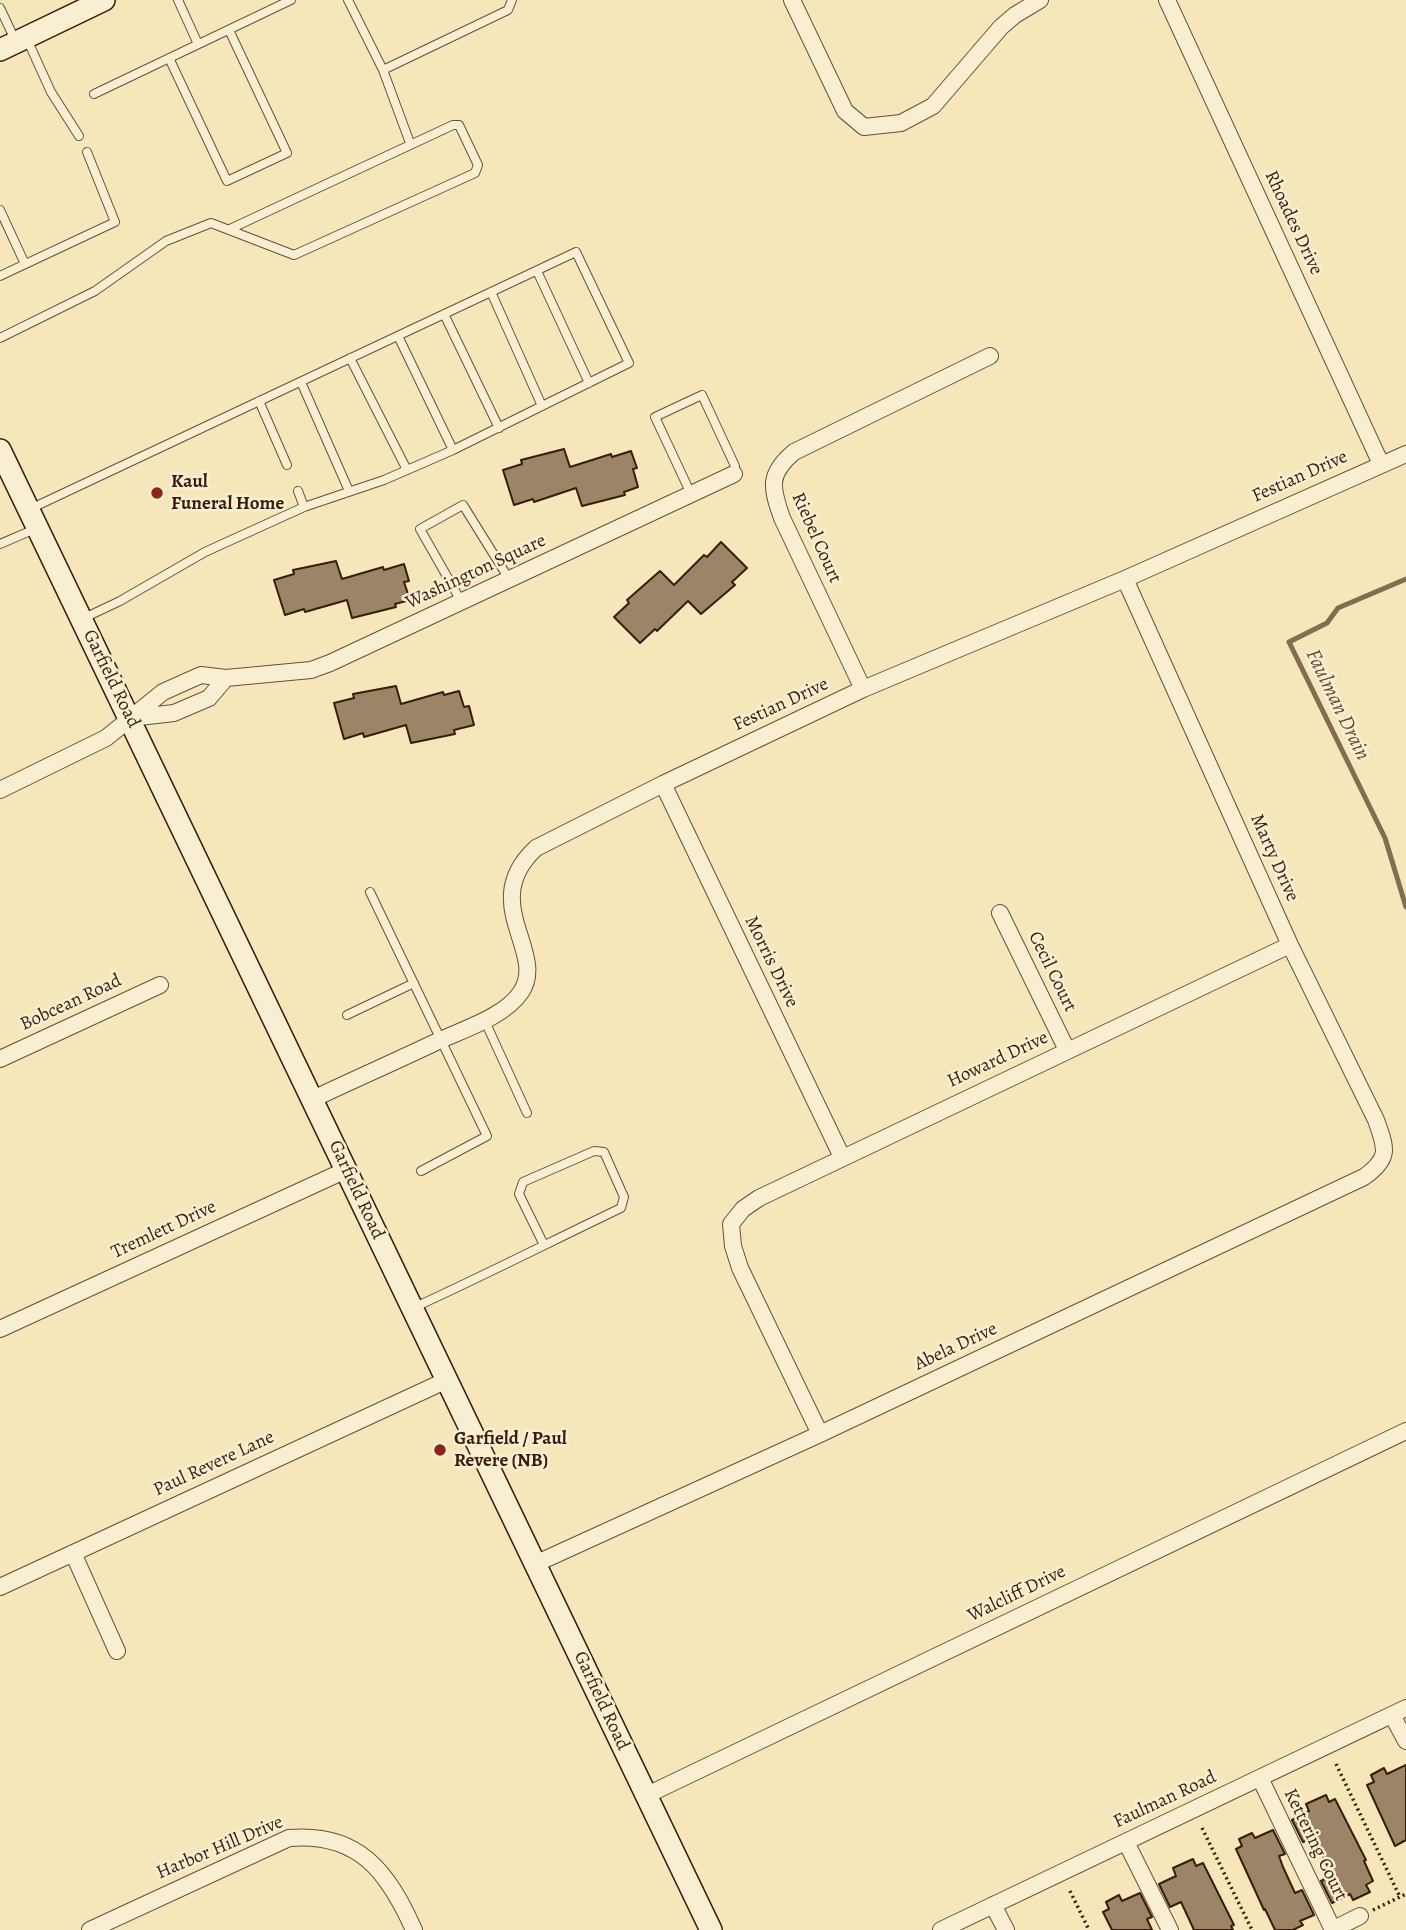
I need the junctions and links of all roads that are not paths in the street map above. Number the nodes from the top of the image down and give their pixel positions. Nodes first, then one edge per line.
1 (104, 0) edge
2 (178, 0) edge
3 (291, 0) edge
4 (348, 0) edge
5 (512, 0) edge
6 (792, 0) edge
7 (1040, 0) edge
8 (1167, 0) edge
9 (0, 8) edge
10 (229, 30) junction
11 (14, 43) edge
12 (198, 44) junction
13 (169, 58) junction
14 (383, 70) junction
15 (94, 94) dead end
16 (79, 136) dead end
17 (410, 143) junction
18 (87, 152) dead end
19 (0, 210) edge
20 (230, 229) junction
21 (25, 264) junction
22 (537, 271) junction
23 (0, 276) edge
24 (491, 292) junction
25 (444, 314) junction
26 (398, 336) junction
27 (0, 338) edge
28 (990, 356) dead end
29 (350, 358) junction
30 (301, 382) junction
31 (589, 383) junction
32 (259, 401) junction
33 (542, 406) junction
34 (499, 428) junction
35 (0, 450) edge
36 (453, 450) junction
37 (1406, 454) edge
38 (1381, 464) junction
39 (286, 465) dead end
40 (407, 470) junction
41 (734, 474) joint
42 (298, 491) dead end
43 (349, 491) junction
44 (691, 494) junction
45 (304, 507) junction
46 (33, 518) junction
47 (0, 544) edge
48 (509, 579) junction
49 (1125, 579) junction
50 (461, 601) junction
51 (82, 619) junction
52 (226, 678) junction
53 (863, 690) junction
54 (130, 718) junction
55 (663, 784) junction
56 (0, 790) edge
57 (370, 892) dead end
58 (1000, 913) dead end
59 (1290, 946) junction
60 (414, 983) junction
61 (160, 985) dead end
62 (347, 1015) dead end
63 (484, 1019) junction
64 (441, 1040) junction
65 (1067, 1050) junction
66 (0, 1059) edge
67 (313, 1099) junction
68 (527, 1113) dead end
69 (1385, 1154) joint
70 (842, 1157) junction
71 (346, 1170) junction
72 (421, 1171) dead end
73 (544, 1245) junction
74 (412, 1308) junction
75 (0, 1329) edge
76 (447, 1380) junction
77 (1406, 1431) edge
78 (820, 1434) junction
79 (73, 1553) junction
80 (535, 1564) junction
81 (0, 1587) edge
82 (117, 1651) dead end
83 (1399, 1711) edge
84 (1406, 1741) edge
85 (1260, 1778) junction
86 (645, 1796) junction
87 (1126, 1842) junction
88 (993, 1905) junction
89 (1360, 1916) road end
90 (90, 1930) edge
91 (414, 1930) edge
92 (711, 1930) edge
93 (941, 1930) edge
94 (1006, 1930) edge
95 (1170, 1930) edge
96 (1333, 1930) edge

1 - 11 main road
2 - 12 lane
3 - 10 lane
4 - 14 lane
5 - 14 lane
6 - 7 street
8 - 38 street, Rhoades Drive
9 - 11 lane
10 - 12 lane
10 - 13 lane
11 - 16 lane
12 - 13 lane
13 - 15 lane
14 - 17 lane
17 - 20 lane
17 - 20 lane
18 - 21 lane
19 - 21 lane
20 - 27 lane
21 - 23 lane
22 - 24 lane
22 - 31 lane
22 - 31 lane
24 - 25 lane
24 - 33 lane
25 - 26 lane
25 - 34 lane
26 - 29 lane
26 - 36 lane
28 - 53 street, Riebel Court
29 - 30 lane
29 - 40 lane
30 - 32 lane
30 - 43 lane
31 - 33 lane
32 - 39 lane
32 - 46 lane
33 - 34 lane
34 - 36 lane
35 - 46 main road, Garfield Road
36 - 40 lane
37 - 38 street, Festian Drive
38 - 49 street, Festian Drive
40 - 43 lane
41 - 44 street, Washington Square
41 - 44 lane
42 - 45 lane
43 - 45 lane
44 - 48 street, Washington Square
45 - 51 lane
46 - 47 lane
46 - 51 main road, Garfield Road
48 - 50 street, Washington Square
48 - 50 lane
49 - 53 street, Festian Drive
49 - 59 street, Marty Drive
50 - 52 street, Washington Square
51 - 54 main road, Garfield Road
52 - 54 street
52 - 54 street, Washington Square
53 - 55 street, Festian Drive
54 - 56 street, Washington Square
54 - 67 main road, Garfield Road
55 - 63 street, Festian Drive
55 - 70 street, Morris Drive
57 - 60 lane
58 - 65 street, Cecil Court
59 - 65 street, Howard Drive
59 - 69 street, Marty Drive
60 - 62 lane
60 - 64 lane
61 - 66 street, Bobcean Road
63 - 64 street, Festian Drive
63 - 68 lane
64 - 67 street, Festian Drive
64 - 72 lane
65 - 70 street, Howard Drive
67 - 71 main road, Garfield Road
69 - 78 street, Abela Drive
70 - 78 street, Howard Drive
71 - 74 main road, Garfield Road
71 - 75 street, Tremlett Drive
73 - 73 lane
73 - 74 lane
74 - 76 main road, Garfield Road
76 - 79 street, Paul Revere Lane
76 - 80 main road, Garfield Road
77 - 86 street, Walcliff Drive
78 - 80 street, Abela Drive
79 - 81 street, Paul Revere Lane
79 - 82 street
80 - 86 main road, Garfield Road
83 - 84 street
83 - 85 street, Faulman Road
85 - 87 street, Faulman Road
85 - 96 street, Kettering Court
86 - 92 main road, Garfield Road
87 - 88 street, Faulman Road
87 - 95 street
88 - 93 street, Faulman Road
88 - 94 street
89 - 96 street
90 - 91 street, Harbor Hill Drive

